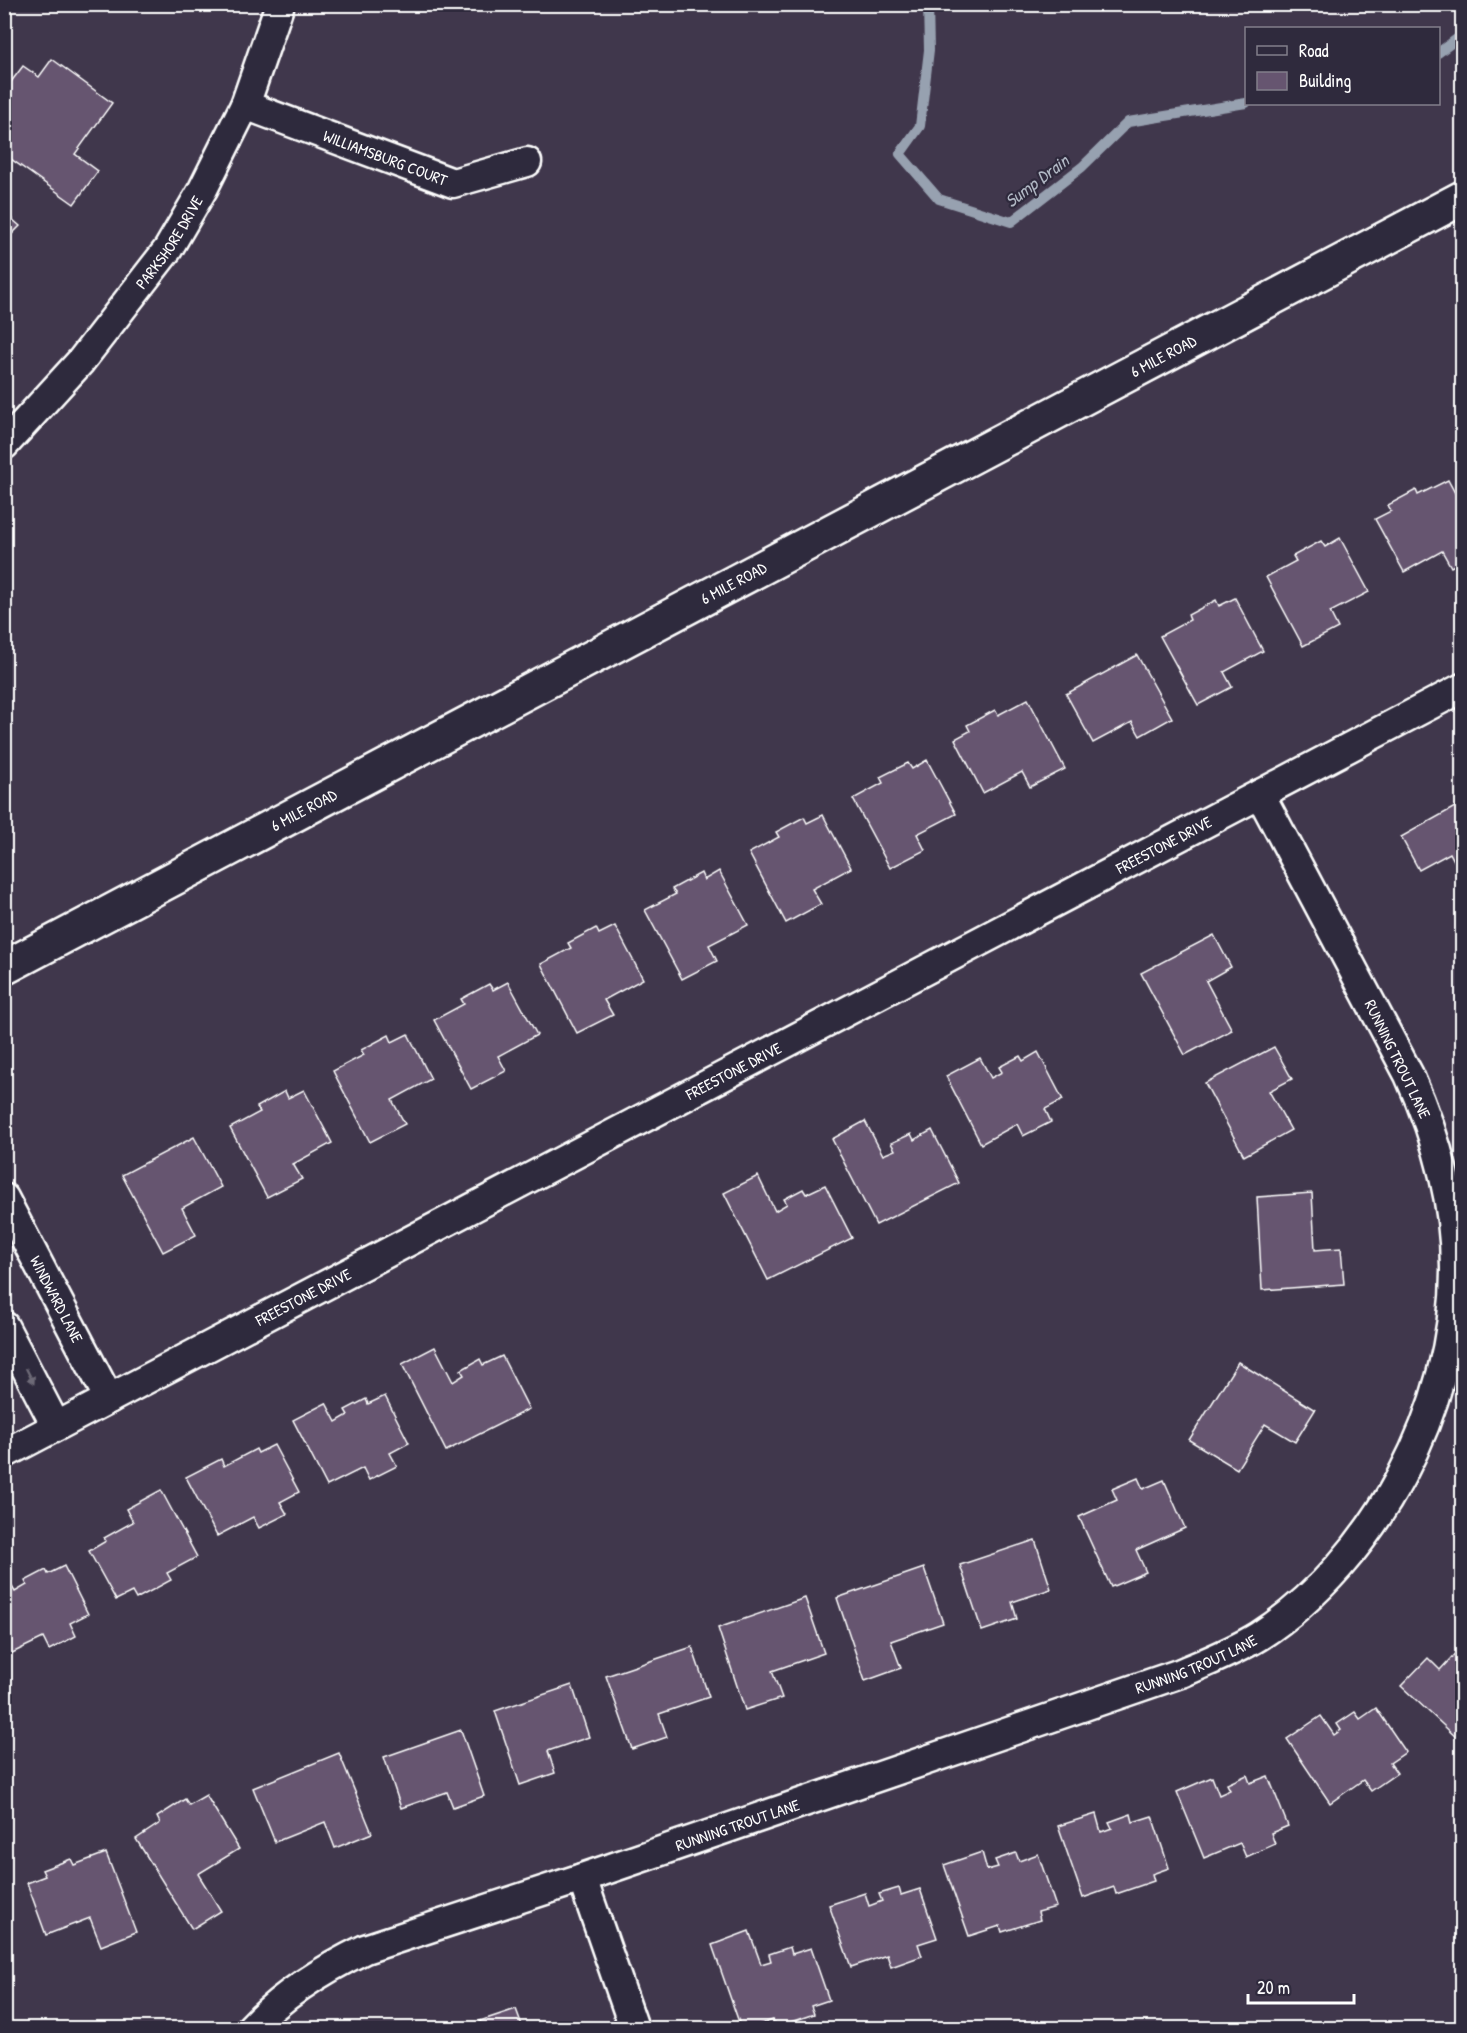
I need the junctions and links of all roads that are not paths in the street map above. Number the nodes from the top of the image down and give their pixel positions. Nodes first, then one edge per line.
1 (280, 4) edge
2 (246, 105) junction
3 (527, 162) dead end
4 (1462, 198) edge
5 (4, 445) edge
6 (1462, 688) edge
7 (1260, 794) junction
8 (4, 968) edge
9 (4, 1198) edge
10 (4, 1326) edge
11 (109, 1399) junction
12 (56, 1426) junction
13 (4, 1454) edge
14 (582, 1878) junction
15 (250, 2028) edge
16 (634, 2028) edge

1 - 2 street, PARKSHORE DRIVE
2 - 3 street, WILLIAMSBURG COURT
2 - 5 street, PARKSHORE DRIVE
4 - 8 street, 6 MILE ROAD
6 - 7 street, FREESTONE DRIVE
7 - 11 street, FREESTONE DRIVE
7 - 14 street, RUNNING TROUT LANE
9 - 11 street, WINDWARD LANE
10 -> 12 street
11 - 12 street, FREESTONE DRIVE
12 - 13 street, FREESTONE DRIVE
14 - 15 street, RUNNING TROUT LANE
14 - 16 street

